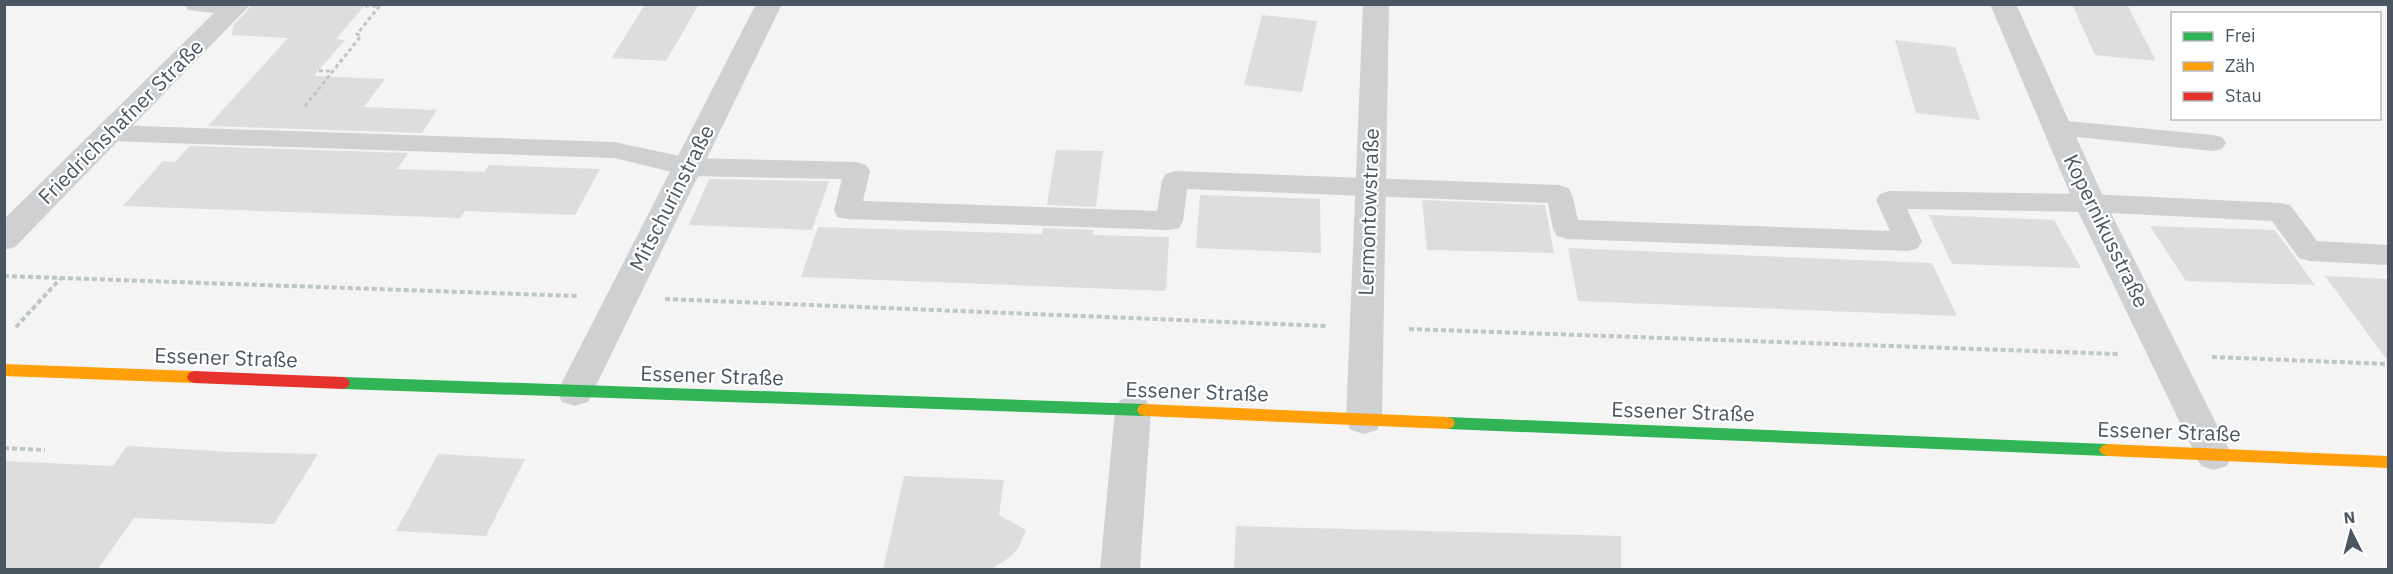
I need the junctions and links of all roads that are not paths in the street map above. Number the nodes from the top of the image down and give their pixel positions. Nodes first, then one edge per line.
1 (197, 4) edge
2 (769, 4) edge
3 (1376, 4) edge
4 (2003, 4) edge
5 (237, 5) edge
6 (2057, 128) junction
7 (110, 133) junction
8 (2213, 143) dead end
9 (689, 167) junction
10 (1370, 188) junction
11 (2090, 203) junction
12 (4, 239) edge
13 (2388, 255) edge
14 (4, 370) edge
15 (575, 392) junction
16 (1133, 410) junction
17 (1364, 420) junction
18 (2214, 455) junction
19 (2388, 462) edge
20 (1120, 570) edge

1 - 5 street
2 - 9 street, Mitschurinstraße
3 - 10 street, Lermontowstraße
4 - 6 street, Kopernikusstraße
5 - 7 street, Friedrichshafner Straße
6 - 8 lane
6 - 11 street, Kopernikusstraße
7 - 9 lane
7 - 12 street, Friedrichshafner Straße
9 - 10 lane
9 - 15 street, Mitschurinstraße
10 - 11 lane
10 - 17 street, Lermontowstraße
11 - 13 lane
11 - 18 street, Kopernikusstraße
14 - 15 main road, Essener Straße
15 - 16 main road, Essener Straße
16 - 17 main road, Essener Straße
16 - 20 street
17 - 18 main road, Essener Straße
18 - 19 main road, Essener Straße

